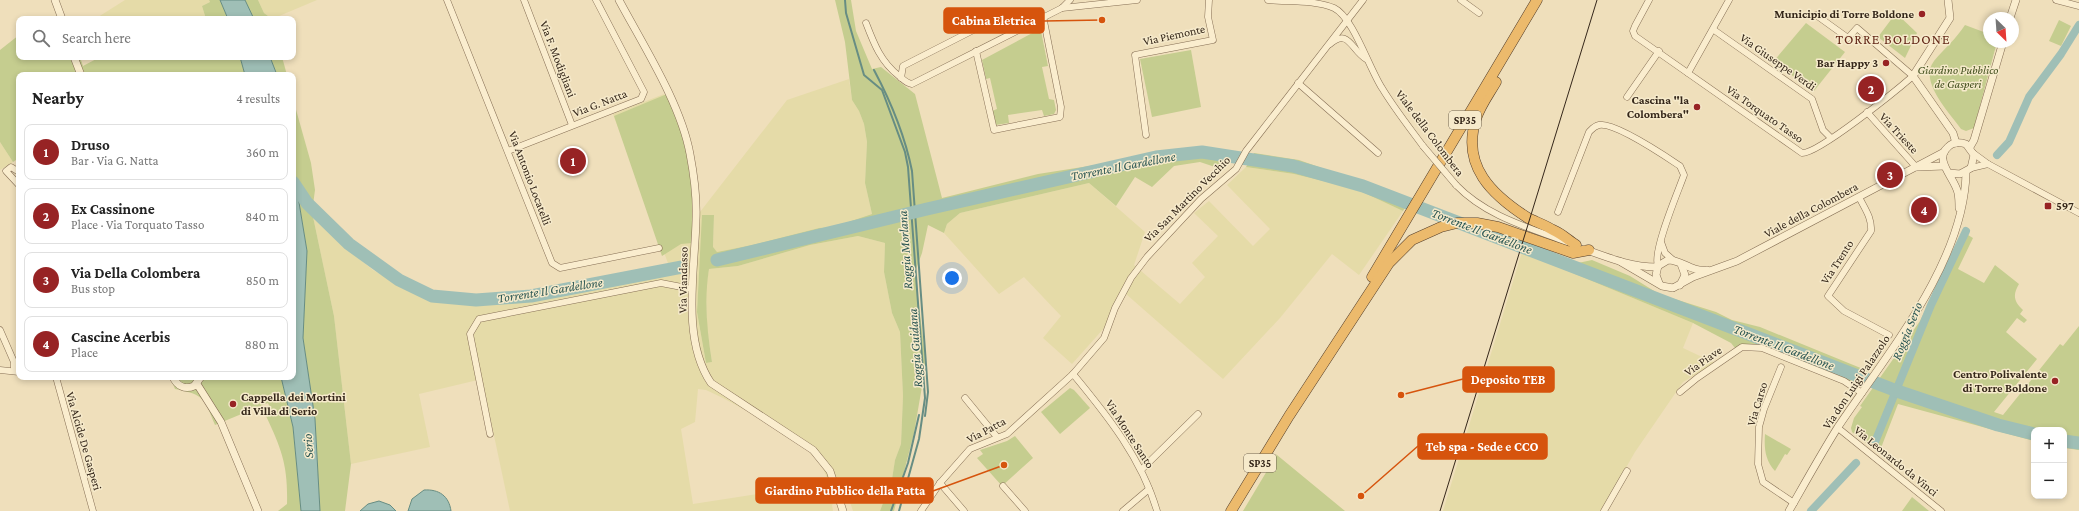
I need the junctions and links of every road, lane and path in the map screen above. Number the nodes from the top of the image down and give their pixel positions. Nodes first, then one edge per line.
1 (55, 0) edge
2 (446, 0) edge
3 (524, 0) edge
4 (596, 0) edge
5 (619, 0) edge
6 (1070, 0) edge
7 (1137, 0) edge
8 (1208, 0) edge
9 (1268, 0) edge
10 (1363, 0) edge
11 (1461, 0) edge
12 (1537, 0) edge
13 (1649, 0) edge
14 (1729, 0) edge
15 (1948, 0) edge
16 (2016, 0) edge
17 (2056, 0) edge
18 (1109, 1) edge
19 (1288, 1) edge
20 (2079, 6) edge
21 (1062, 8) junction
22 (2012, 12) edge
23 (1479, 13) dead end
24 (1816, 15) dead end
25 (61, 16) edge
26 (1043, 16) junction
27 (1348, 18) junction
28 (866, 23) dead end
29 (1018, 29) junction
30 (1714, 30) junction
31 (1513, 40) junction
32 (2001, 48) edge
33 (1659, 51) junction
34 (976, 52) junction
35 (1321, 52) junction
36 (1366, 59) junction
37 (75, 60) edge
38 (80, 72) edge
39 (1688, 73) junction
40 (1913, 76) junction
41 (901, 78) junction
42 (1298, 83) junction
43 (1627, 97) dead end
44 (1867, 112) junction
45 (572, 126) junction
46 (1146, 135) dead end
47 (1832, 138) junction
48 (1956, 143) junction
49 (508, 150) junction
50 (1971, 150) junction
51 (1944, 152) junction
52 (1378, 153) dead end
53 (1988, 164) junction
54 (1944, 166) junction
55 (1916, 167) junction
56 (16, 170) edge
57 (1969, 170) junction
58 (1949, 173) junction
59 (16, 182) edge
60 (1858, 198) junction
61 (1558, 212) dead end
62 (2079, 213) edge
63 (1959, 220) junction
64 (1661, 239) junction
65 (1576, 245) junction
66 (659, 248) dead end
67 (1588, 250) junction
68 (1673, 260) junction
69 (1621, 262) junction
70 (1681, 264) junction
71 (1658, 266) junction
72 (1715, 269) junction
73 (1659, 283) junction
74 (1680, 285) junction
75 (692, 289) junction
76 (0, 330) edge
77 (1889, 335) dead end
78 (1781, 367) dead end
79 (0, 370) edge
80 (16, 372) edge
81 (1073, 374) junction
82 (57, 380) edge
83 (175, 380) edge
84 (199, 380) edge
85 (197, 384) junction
86 (1864, 390) junction
87 (1680, 392) dead end
88 (965, 398) dead end
89 (1198, 414) dead end
90 (1289, 416) junction
91 (1838, 428) junction
92 (490, 434) dead end
93 (997, 437) junction
94 (1142, 469) junction
95 (1627, 470) dead end
96 (940, 483) junction
97 (1003, 486) dead end
98 (1149, 489) junction
99 (1794, 503) junction
100 (92, 511) edge
101 (258, 511) edge
102 (843, 511) edge
103 (921, 511) edge
104 (964, 511) edge
105 (1025, 511) edge
106 (1123, 511) edge
107 (1157, 511) edge
108 (1232, 511) edge
109 (1604, 511) edge
110 (1789, 511) edge
111 (1941, 511) edge

1 - 25 street
2 - 49 street, Via Antonio Locatelli
3 - 45 street, Via F. Modigliani
4 - 45 street, Via G. Natta
5 - 75 street, Via Viandasso
6 - 21 street
7 - 18 street
8 - 46 street, Via Piemonte
9 - 19 street
10 - 27 street, Via San Martino Vecchio
11 - 23 street
12 - 31 highway, SP35
13 - 33 street, Via Torquato Tasso
14 - 30 street
15 - 40 street
16 - 22 street
17 - 20 street
18 - 21 street
19 - 27 street
21 - 26 street
24 - 40 street
26 - 29 street
26 - 34 street
27 - 35 street, Via San Martino Vecchio
27 - 36 street, Viale della Colombera
28 - 41 street
29 - 34 street
29 - 41 street
30 - 39 street
30 - 47 street, Via Giuseppe Verdi
31 - 65 highway
31 - 90 highway, SP35
32 - 50 street, Via don Luigi Palazzolo
33 - 39 street, Via Torquato Tasso
33 - 43 street
34 - 41 street
35 - 36 street, Viale della Colombera
35 - 42 street, Via San Martino Vecchio
36 - 65 street, Viale della Colombera, bridge
37 - 38 street
39 - 47 street, Via Torquato Tasso
40 - 44 street, Via Torquato Tasso
40 - 48 street
42 - 52 street
42 - 81 street, Via San Martino Vecchio
44 - 47 street, Via Torquato Tasso
44 - 55 street, Via Trieste
45 - 49 street, Via G. Natta
48 - 50 street
48 - 51 street
49 - 66 street, Via Antonio Locatelli
50 - 53 street
50 - 57 street, Via don Luigi Palazzolo
51 - 54 street
51 - 55 street, Viale della Colombera
53 - 57 street
53 - 62 street
54 - 55 street, Viale della Colombera
54 - 58 street, Via don Luigi Palazzolo
55 - 60 street, Viale della Colombera
56 - 59 street
57 - 58 street
57 - 63 street, Via don Luigi Palazzolo
58 - 63 street, Via don Luigi Palazzolo
60 - 72 street, Viale della Colombera
60 - 77 street, Via Trento
61 - 64 street
63 - 86 street, Via don Luigi Palazzolo
64 - 68 street
64 - 71 street
65 - 67 street, Viale della Colombera
67 - 69 street, Viale della Colombera
67 - 90 highway
68 - 70 street, Viale della Colombera
68 - 71 street, Viale della Colombera
69 - 71 street, Viale della Colombera
69 - 73 street, Viale della Colombera
70 - 72 street, Viale della Colombera
70 - 74 street
71 - 73 street
72 - 74 street, Viale della Colombera
73 - 74 street, Viale della Colombera
75 - 92 street
75 - 102 street, Via Viandasso
76 - 80 street
78 - 99 street, Via Carso
79 - 80 street
81 - 93 street, Via Patta
81 - 94 street, Via Monte Santo
82 - 100 street, Via Alcide De Gasperi
83 - 85 street
84 - 85 street
85 - 101 street
86 - 87 street, Via Piave
86 - 91 street, Via don Luigi Palazzolo
88 - 93 street
89 - 94 street
90 - 108 highway, SP35
91 - 99 street, Via don Luigi Palazzolo
91 - 111 street, Via Leonardo da Vinci
93 - 96 street, Via Patta
94 - 98 street, Via Monte Santo
95 - 109 street
96 - 103 street, Via Patta
96 - 104 street
97 - 105 street
98 - 106 street
98 - 107 street, Via Monte Santo
99 - 110 street, Via don Luigi Palazzolo

